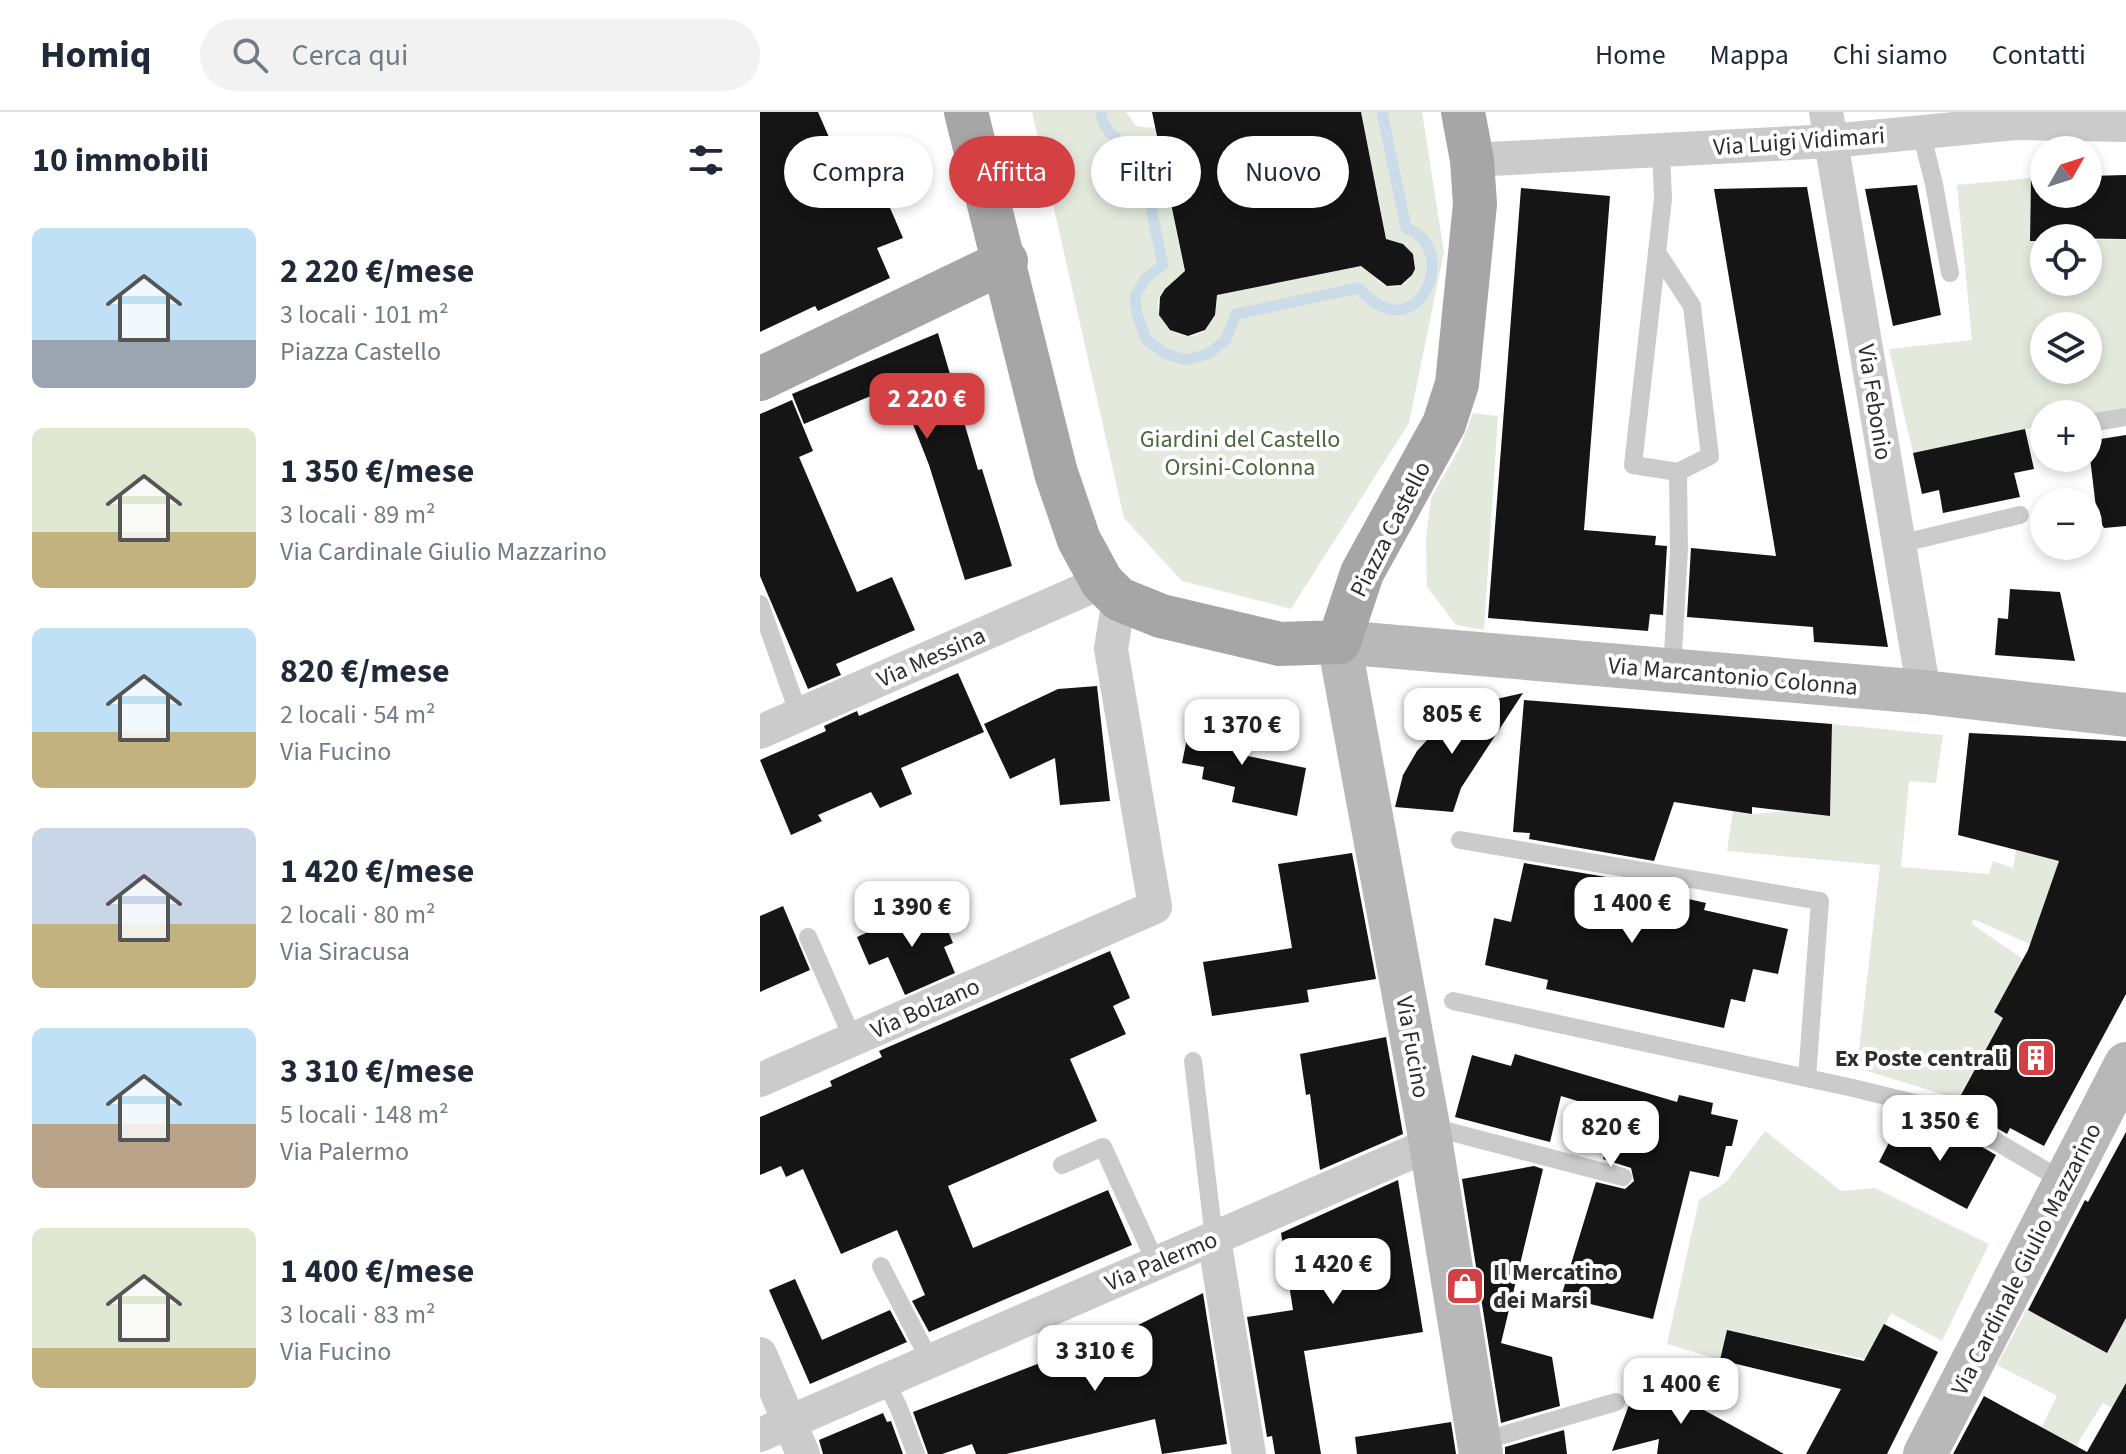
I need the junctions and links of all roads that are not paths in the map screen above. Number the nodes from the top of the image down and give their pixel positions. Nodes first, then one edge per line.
1 (966, 112) edge
2 (1463, 112) edge
3 (2126, 125) edge
4 (1829, 126) edge
5 (1921, 132) junction
6 (1661, 150) junction
7 (1472, 160) junction
8 (1658, 254) junction
9 (1006, 261) junction
10 (1950, 273) dead end
11 (760, 379) edge
12 (2126, 417) edge
13 (2102, 421) edge
14 (1678, 472) junction
15 (2020, 515) dead end
16 (1899, 544) junction
17 (1110, 591) junction
18 (760, 604) edge
19 (1339, 642) junction
20 (1672, 670) junction
21 (1924, 692) junction
22 (799, 715) junction
23 (2126, 715) edge
24 (760, 732) edge
25 (1460, 840) dead end
26 (808, 937) dead end
27 (1453, 1001) dead end
28 (853, 1039) junction
29 (1193, 1061) dead end
30 (2126, 1064) edge
31 (1807, 1078) junction
32 (760, 1080) edge
33 (1429, 1135) junction
34 (1062, 1165) dead end
35 (1623, 1177) dead end
36 (2065, 1182) junction
37 (1214, 1238) junction
38 (1156, 1263) junction
39 (881, 1266) dead end
40 (760, 1354) edge
41 (930, 1361) junction
42 (885, 1381) junction
43 (1616, 1402) dead end
44 (775, 1429) edge
45 (1480, 1448) edge
46 (803, 1454) edge
47 (916, 1454) edge
48 (1249, 1454) edge
49 (1925, 1454) edge

1 - 9 main road
2 - 7 main road, Piazza Castello
3 - 5 street, Via Luigi Vidimari
4 - 5 street, Via Luigi Vidimari
4 - 6 street, Via Luigi Vidimari
4 - 16 street, Via Febonio
5 - 10 lane
6 - 7 street, Via Luigi Vidimari
6 - 8 lane
7 - 19 main road, Piazza Castello
8 - 14 lane
8 - 14 lane
9 - 11 main road
9 - 17 main road
12 - 13 lane
14 - 20 lane
15 - 16 lane
16 - 21 street, Via Febonio
17 - 19 main road
17 - 22 street, Via Messina
17 - 28 street, Via Bolzano
18 - 22 lane
19 - 20 street, Via Marcantonio Colonna
19 - 33 street, Via Fucino
20 - 21 street, Via Marcantonio Colonna
21 - 23 street, Via Marcantonio Colonna
22 - 24 street, Via Messina
25 - 31 lane
26 - 28 lane
27 - 31 lane
28 - 32 street, Via Bolzano
29 - 37 lane
30 - 36 street, Via Cardinale Giulio Mazzarino
31 - 36 lane
33 - 35 lane
33 - 37 street, Via Palermo
33 - 45 street, Via Fucino
34 - 38 lane
36 - 49 street, Via Cardinale Giulio Mazzarino
37 - 38 street, Via Palermo
37 - 48 street
38 - 41 street, Via Palermo
39 - 41 lane
40 - 44 street
41 - 42 street, Via Palermo
42 - 44 street, Via Palermo
42 - 47 lane
43 - 45 lane
44 - 46 street

